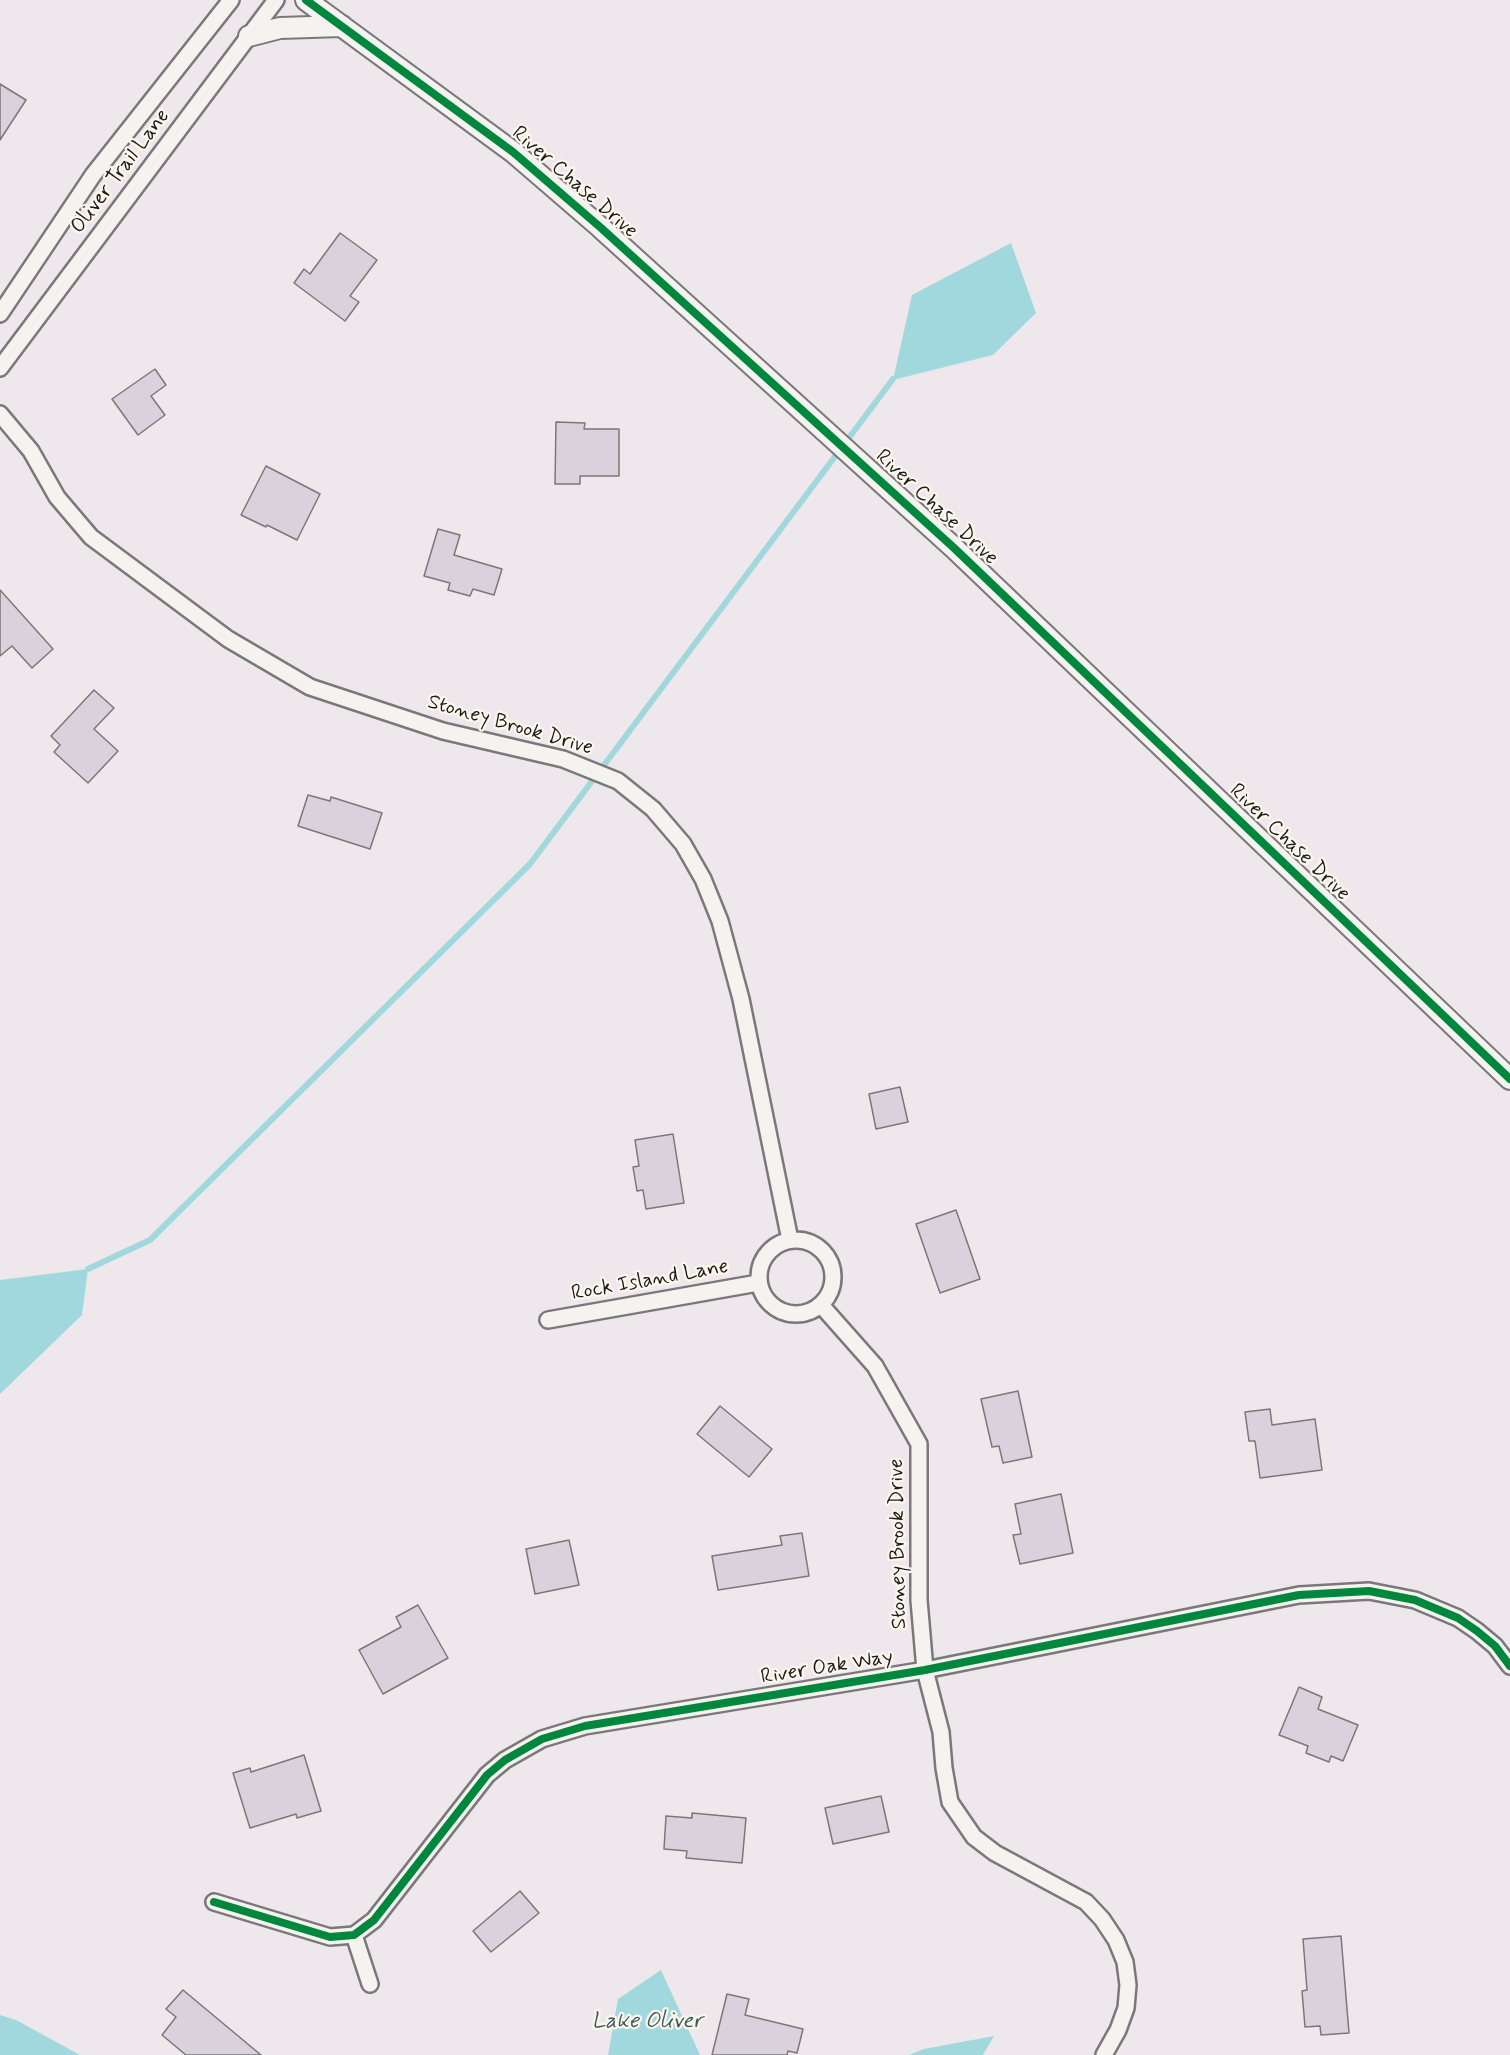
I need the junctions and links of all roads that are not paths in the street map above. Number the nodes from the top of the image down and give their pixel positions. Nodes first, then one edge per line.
1 (231, 0) edge
2 (276, 0) edge
3 (306, 0) edge
4 (342, 26) junction
5 (249, 36) junction
6 (0, 314) edge
7 (0, 368) edge
8 (0, 414) edge
9 (1510, 1078) edge
10 (790, 1240) junction
11 (758, 1283) junction
12 (821, 1305) junction
13 (548, 1320) dead end
14 (1510, 1666) edge
15 (925, 1670) junction
16 (214, 1902) dead end
17 (354, 1935) junction
18 (370, 1984) dead end
19 (1104, 2055) edge

1 - 6 street, Oliver Trail Lane
2 - 5 street, Oliver Trail Lane
3 - 4 street, River Chase Drive
4 - 5 street
4 - 9 street, River Chase Drive
5 - 7 street, Oliver Trail Lane
8 - 10 street, Stoney Brook Drive
10 - 11 street
10 - 12 street
11 - 12 street
11 - 13 street, Rock Island Lane
12 - 15 street, Stoney Brook Drive
14 - 15 street, River Oak Way
15 - 17 street, River Oak Way
15 - 19 street, Stoney Brook Drive
16 - 17 street
17 - 18 street

